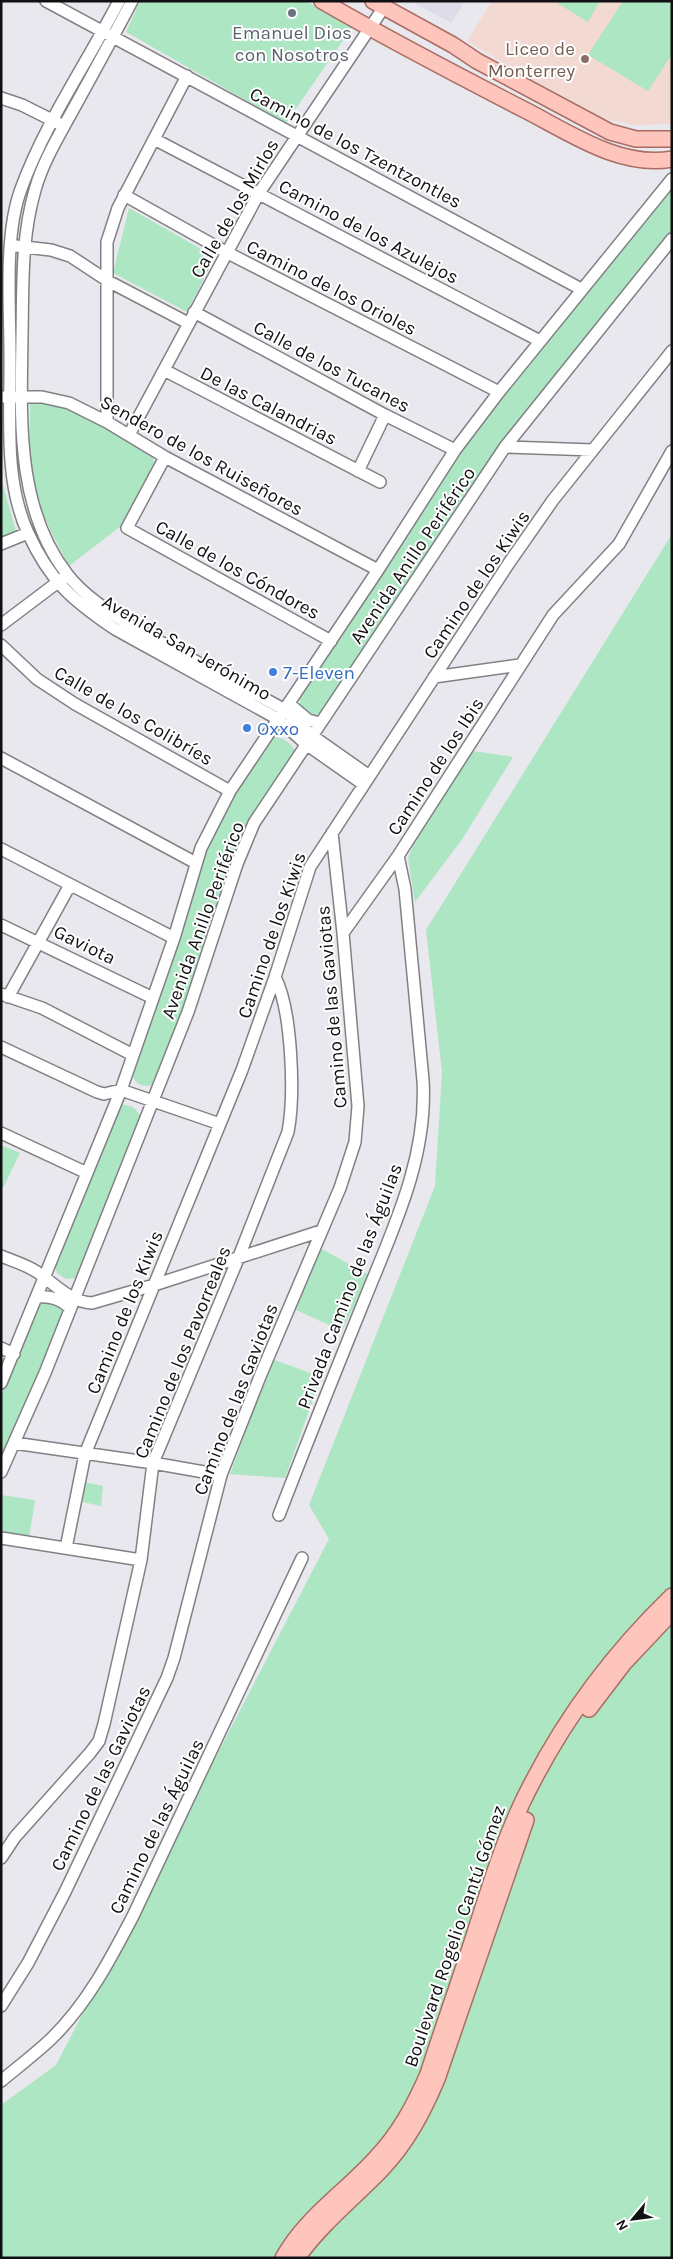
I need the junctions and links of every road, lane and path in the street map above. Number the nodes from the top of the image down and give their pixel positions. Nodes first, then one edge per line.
1 (46, 1) edge
2 (119, 1) edge
3 (132, 1) edge
4 (322, 1) edge
5 (379, 4) edge
6 (337, 6) edge
7 (370, 28) junction
8 (109, 34) junction
9 (187, 76) junction
10 (1, 98) edge
11 (53, 120) junction
12 (64, 126) junction
13 (297, 135) junction
14 (154, 139) junction
15 (672, 139) edge
16 (672, 159) edge
17 (671, 180) edge
18 (259, 193) junction
19 (124, 195) junction
20 (672, 239) edge
21 (18, 247) junction
22 (226, 252) junction
23 (108, 281) junction
24 (582, 289) junction
25 (194, 312) junction
26 (188, 323) junction
27 (540, 341) junction
28 (672, 351) edge
29 (164, 370) junction
30 (499, 392) junction
31 (11, 397) edge
32 (385, 415) junction
33 (107, 422) junction
34 (129, 435) junction
35 (505, 446) junction
36 (455, 450) junction
37 (593, 450) junction
38 (672, 451) edge
39 (165, 456) junction
40 (7, 467) edge
41 (358, 471) junction
42 (380, 482) dead end
43 (28, 533) junction
44 (1, 544) edge
45 (378, 570) junction
46 (68, 575) junction
47 (57, 584) junction
48 (1, 625) edge
49 (331, 641) junction
50 (1, 645) edge
51 (520, 665) junction
52 (434, 677) junction
53 (281, 715) junction
54 (320, 723) junction
55 (307, 743) junction
56 (1, 758) edge
57 (366, 780) junction
58 (230, 791) junction
59 (332, 832) junction
60 (1, 849) edge
61 (398, 856) junction
62 (196, 863) junction
63 (70, 885) junction
64 (1, 924) edge
65 (344, 933) junction
66 (174, 938) junction
67 (39, 941) junction
68 (275, 978) junction
69 (5, 996) edge
70 (153, 998) junction
71 (1, 1047) edge
72 (133, 1055) junction
73 (125, 1077) junction
74 (119, 1095) junction
75 (154, 1096) junction
76 (147, 1114) junction
77 (220, 1124) junction
78 (1, 1133) edge
79 (87, 1173) junction
80 (320, 1231) junction
81 (1, 1256) edge
82 (238, 1258) junction
83 (46, 1274) junction
84 (81, 1284) junction
85 (154, 1285) junction
86 (38, 1297) junction
87 (72, 1304) junction
88 (1, 1348) edge
89 (14, 1354) junction
90 (1, 1384) edge
91 (14, 1443) junction
92 (85, 1454) junction
93 (153, 1463) junction
94 (1, 1472) edge
95 (221, 1475) junction
96 (279, 1514) dead end
97 (1, 1538) edge
98 (66, 1548) junction
99 (302, 1558) dead end
100 (141, 1560) junction
101 (672, 1596) edge
102 (672, 1612) edge
103 (1, 1858) edge
104 (1, 2006) edge
105 (1, 2081) edge
106 (283, 2258) edge
107 (297, 2258) edge

1 - 8 street, Camino de los Tzentzontles
2 - 8 street, Avenida San Jerónimo
3 - 8 street, Avenida San Jerónimo
4 - 6 main road
5 - 7 street, Calle de los Mirlos
5 - 15 main road
6 - 7 main road
7 - 13 street, Calle de los Mirlos
7 - 16 main road
8 - 9 street, Camino de los Tzentzontles
8 - 11 street, Avenida San Jerónimo
8 - 12 street, Avenida San Jerónimo
9 - 13 street, Camino de los Tzentzontles
9 - 14 street
10 - 11 street
11 - 12 street
11 - 21 street, Avenida San Jerónimo
12 - 21 street, Avenida San Jerónimo
13 - 18 street, Calle de los Mirlos
13 - 24 street, Camino de los Tzentzontles
14 - 18 street, Camino de los Azulejos
14 - 19 street
17 - 24 street, Avenida Anillo Periférico
18 - 22 street, Calle de los Mirlos
18 - 27 street, Camino de los Azulejos
19 - 22 street, Camino de los Orioles
19 - 23 street
20 - 35 street, Avenida Anillo Periférico
21 - 23 street
21 - 31 street, Avenida San Jerónimo
22 - 25 street, Calle de los Mirlos
22 - 30 street, Camino de los Orioles
23 - 26 street
23 - 33 street
24 - 27 street, Avenida Anillo Periférico
25 - 26 street, Calle de los Mirlos
25 - 32 street, Calle de los Tucanes
26 - 29 street, Calle de los Mirlos
27 - 30 street, Avenida Anillo Periférico
28 - 37 street, Camino de los Kiwis
29 - 34 street, Calle de los Mirlos
29 - 41 street, De las Calandrias
30 - 36 street, Avenida Anillo Periférico
31 - 33 street, Sendero de los Ruiseñores
31 - 40 street, Avenida San Jerónimo
31 - 46 street, Avenida San Jerónimo
32 - 36 street, Calle de los Tucanes
32 - 41 street
33 - 34 street, Sendero de los Ruiseñores
34 - 39 street, Sendero de los Ruiseñores
35 - 37 street
35 - 54 street, Avenida Anillo Periférico
36 - 45 street, Avenida Anillo Periférico
37 - 52 street, Camino de los Kiwis
38 - 51 street, Camino de los Ibis
39 - 45 street, Sendero de los Ruiseñores
39 - 49 street, Calle de los Cóndores
40 - 43 street, Avenida San Jerónimo
41 - 42 street, De las Calandrias
43 - 44 street
43 - 47 street, Avenida San Jerónimo
45 - 49 street, Avenida Anillo Periférico
46 - 47 street
46 - 53 street, Avenida San Jerónimo
47 - 48 street
47 - 53 street, Avenida San Jerónimo
49 - 53 street, Avenida Anillo Periférico
50 - 58 street, Calle de los Colibríes
51 - 52 street
51 - 61 street, Camino de los Ibis
52 - 57 street, Camino de los Kiwis
53 - 54 street
53 - 55 street, Avenida San Jerónimo
53 - 55 street
53 - 58 street, Avenida Anillo Periférico
54 - 55 street, Avenida Anillo Periférico
55 - 57 street, Avenida San Jerónimo
55 - 75 street, Avenida Anillo Periférico
56 - 62 street
57 - 59 street, Camino de los Kiwis
58 - 62 street, Avenida Anillo Periférico
59 - 65 street, Camino de las Gaviotas
59 - 68 street, Camino de los Kiwis
60 - 63 street
61 - 65 street, Camino de los Ibis
61 - 96 street, Privada Camino de las Águilas
62 - 66 street, Avenida Anillo Periférico
63 - 66 street
63 - 67 street
64 - 67 street, Gaviota
65 - 80 street, Camino de las Gaviotas
66 - 70 street, Avenida Anillo Periférico
67 - 69 street
67 - 70 street, Gaviota
68 - 77 street, Camino de los Kiwis
68 - 82 street, Camino de los Pavorreales
69 - 72 street
70 - 72 street, Avenida Anillo Periférico
71 - 74 street
72 - 73 street, Avenida Anillo Periférico
73 - 74 street, Avenida Anillo Periférico
73 - 75 street
74 - 75 street
74 - 76 street
74 - 79 street, Avenida Anillo Periférico
75 - 76 street, Avenida Anillo Periférico
75 - 77 street
76 - 84 street, Avenida Anillo Periférico
77 - 85 street, Camino de los Kiwis
78 - 79 street
79 - 83 street, Avenida Anillo Periférico
80 - 82 street
80 - 95 street, Camino de las Gaviotas
81 - 83 street
82 - 85 street
82 - 93 street, Camino de los Pavorreales
83 - 84 street
83 - 86 street, Avenida Anillo Periférico
83 - 87 street
84 - 87 street, Avenida Anillo Periférico
85 - 87 street
85 - 92 street, Camino de los Kiwis
86 - 87 street
86 - 89 street, Avenida Anillo Periférico
87 - 91 street, Avenida Anillo Periférico
88 - 89 street
89 - 90 street, Avenida Anillo Periférico
91 - 92 street
91 - 94 street, Avenida Anillo Periférico
92 - 93 street
92 - 98 street, Camino de los Kiwis
93 - 95 street
93 - 100 street, Camino de los Pavorreales
95 - 104 street, Camino de las Gaviotas
97 - 98 street
98 - 100 street
99 - 105 street, Camino de las Águilas
100 - 103 street, Camino de los Pavorreales
101 - 106 main road, Boulevard Rogelio Cantú Gómez
102 - 107 main road, Boulevard Rogelio Cantú Gómez

